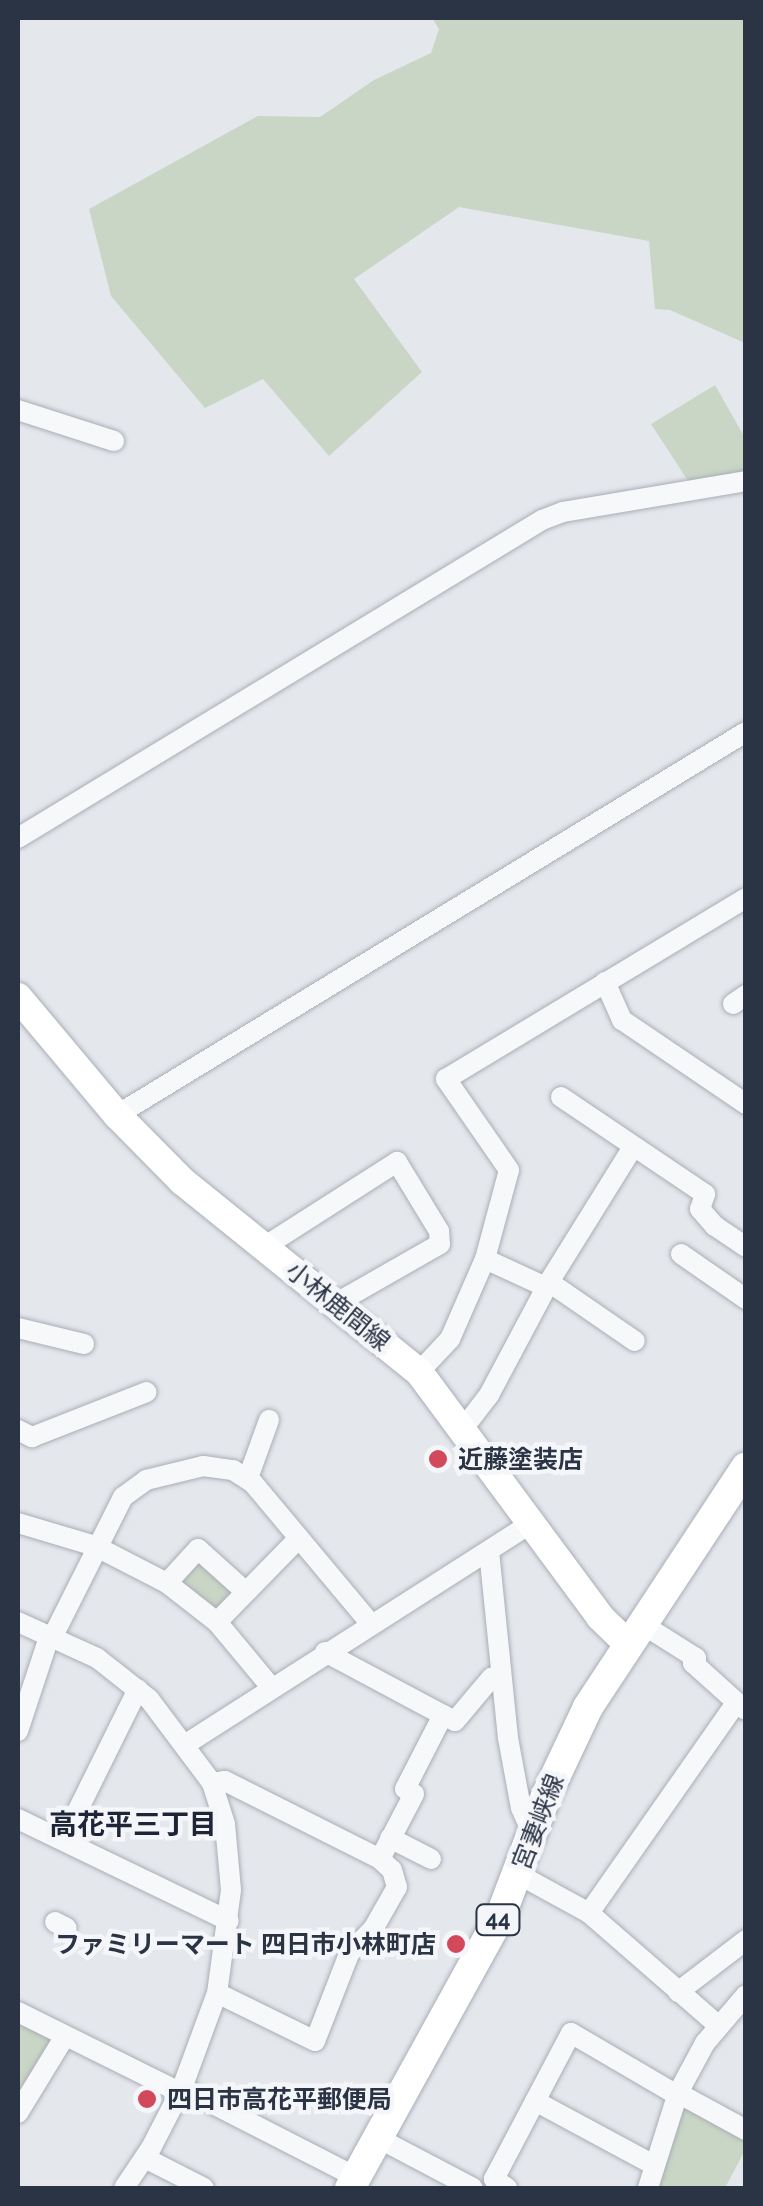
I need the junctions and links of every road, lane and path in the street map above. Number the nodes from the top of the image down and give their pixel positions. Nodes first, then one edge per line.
1 (18, 410) edge
2 (114, 441) dead end
3 (746, 481) edge
4 (746, 732) edge
5 (18, 838) edge
6 (746, 898) edge
7 (605, 982) junction
8 (18, 997) edge
9 (561, 1097) dead end
10 (746, 1104) edge
11 (117, 1115) junction
12 (633, 1147) junction
13 (264, 1246) junction
14 (746, 1247) edge
15 (681, 1254) dead end
16 (485, 1259) junction
17 (548, 1284) junction
18 (746, 1298) edge
19 (335, 1304) junction
20 (18, 1328) edge
21 (635, 1341) dead end
22 (84, 1344) dead end
23 (420, 1372) junction
24 (147, 1392) dead end
25 (269, 1420) dead end
26 (18, 1430) edge
27 (462, 1430) junction
28 (746, 1467) edge
29 (248, 1478) junction
30 (18, 1523) edge
31 (530, 1524) junction
32 (299, 1538) junction
33 (95, 1546) junction
34 (489, 1551) junction
35 (167, 1583) junction
36 (246, 1592) junction
37 (18, 1622) edge
38 (217, 1622) junction
39 (371, 1624) junction
40 (634, 1633) junction
41 (52, 1635) junction
42 (326, 1652) junction
43 (492, 1676) dead end
44 (272, 1687) junction
45 (138, 1689) junction
46 (741, 1706) edge
47 (443, 1714) junction
48 (18, 1731) edge
49 (186, 1744) junction
50 (212, 1783) junction
51 (18, 1819) edge
52 (532, 1833) junction
53 (64, 1838) junction
54 (390, 1838) junction
55 (380, 1859) junction
56 (431, 1859) dead end
57 (518, 1874) junction
58 (589, 1913) junction
59 (229, 1921) junction
60 (746, 1940) edge
61 (678, 1992) junction
62 (218, 1993) junction
63 (746, 1995) edge
64 (18, 2012) edge
65 (718, 2025) junction
66 (64, 2036) junction
67 (180, 2090) junction
68 (678, 2094) junction
69 (535, 2101) junction
70 (18, 2114) edge
71 (745, 2129) edge
72 (378, 2138) junction
73 (144, 2158) junction
74 (654, 2165) junction
75 (353, 2183) edge
76 (498, 2186) edge
77 (124, 2188) edge
78 (204, 2188) edge
79 (472, 2188) edge
80 (648, 2188) edge

1 - 2 street
3 - 5 street
4 - 11 street
6 - 7 street
7 - 10 street
7 - 16 street
8 - 11 main road, 小林鹿間線
9 - 12 street
11 - 13 main road, 小林鹿間線
12 - 14 street
12 - 17 street
13 - 19 main road, 小林鹿間線
13 - 19 street
15 - 18 street
16 - 17 street
16 - 23 street
17 - 21 street
17 - 27 street
19 - 23 main road, 小林鹿間線
20 - 22 street
23 - 27 main road, 小林鹿間線
24 - 26 street
25 - 29 street
27 - 31 main road, 小林鹿間線
28 - 40 main road, 宮妻峡線 / 44
29 - 32 street
29 - 33 street
30 - 33 street
31 - 34 street
31 - 40 main road, 小林鹿間線
32 - 36 street
32 - 39 street
33 - 35 street
33 - 41 street
34 - 39 street
34 - 52 street
35 - 36 street
35 - 38 street
36 - 38 street
37 - 41 street
38 - 44 street
39 - 42 street
40 - 46 street
40 - 52 main road, 宮妻峡線 / 44
41 - 45 street
41 - 48 street
42 - 44 street
42 - 47 street
43 - 47 street
44 - 49 street
45 - 49 street
45 - 53 street
46 - 58 street
47 - 54 street
49 - 50 street
50 - 55 street
50 - 59 street
51 - 53 street
52 - 57 main road, 宮妻峡線 / 44
53 - 59 street
54 - 55 street
54 - 56 street
55 - 62 street
57 - 58 street
57 - 72 main road, 宮妻峡線 / 44
58 - 61 street
59 - 62 street
60 - 61 street
61 - 65 street
62 - 67 street
63 - 65 street
64 - 66 street
65 - 68 street
66 - 67 street
66 - 70 street
67 - 73 street
67 - 75 street
68 - 69 street
68 - 71 street
68 - 74 street
69 - 74 street
69 - 76 street
72 - 75 main road, 宮妻峡線 / 44
72 - 79 street
73 - 77 street
73 - 78 street
74 - 80 street

